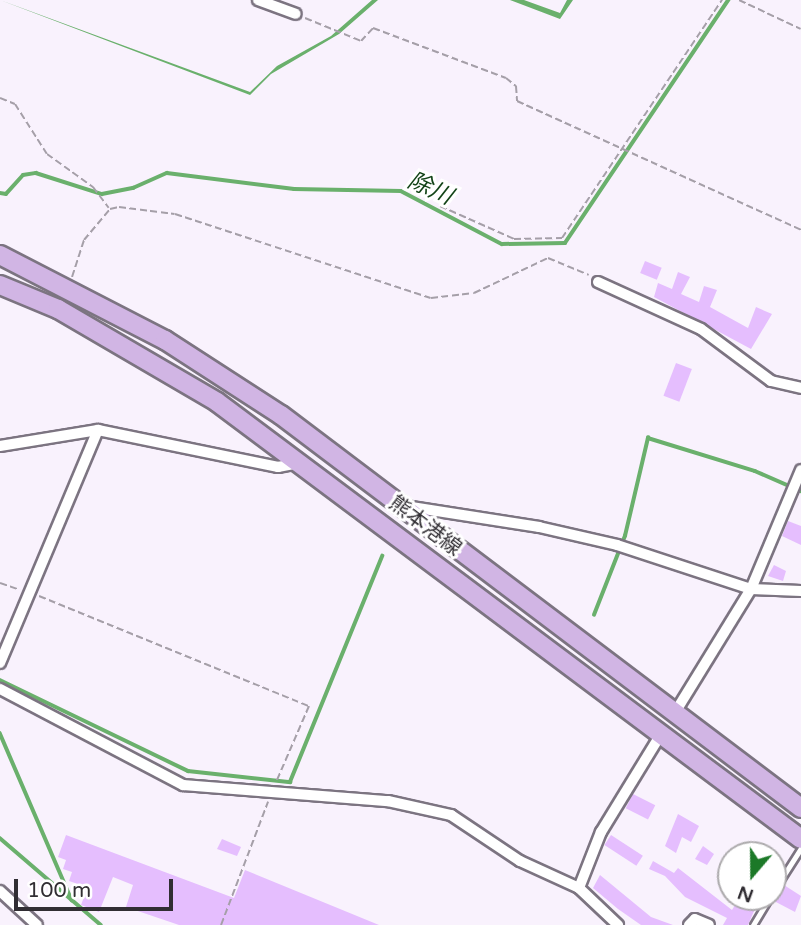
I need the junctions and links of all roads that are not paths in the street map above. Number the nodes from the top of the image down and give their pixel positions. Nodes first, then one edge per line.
1 (258, 0) edge
2 (296, 14) road end
3 (6, 258) edge
4 (598, 282) road end
5 (1, 285) edge
6 (801, 388) edge
7 (98, 430) junction
8 (0, 446) edge
9 (302, 462) junction
10 (801, 470) edge
11 (400, 505) junction
12 (751, 589) junction
13 (801, 591) edge
14 (0, 663) edge
15 (0, 689) edge
16 (674, 714) junction
17 (661, 734) junction
18 (801, 808) edge
19 (801, 839) edge
20 (801, 848) edge
21 (787, 870) edge
22 (579, 888) junction
23 (0, 891) edge
24 (37, 925) edge
25 (618, 925) edge
26 (689, 925) edge
27 (709, 925) edge

1 - 2 street
3 - 5 main road
3 - 11 main road, 熊本港線
4 - 6 street
5 - 9 main road, 熊本港線
7 - 8 street
7 - 9 street
7 - 14 street
9 - 17 main road, 熊本港線
10 - 12 street
11 - 12 street
11 - 16 main road, 熊本港線
12 - 13 street
12 - 16 street
15 - 22 street
16 - 18 main road, 熊本港線
17 - 19 main road, 熊本港線
17 - 22 street
20 - 21 lane
22 - 25 street
23 - 24 street
26 - 27 street

